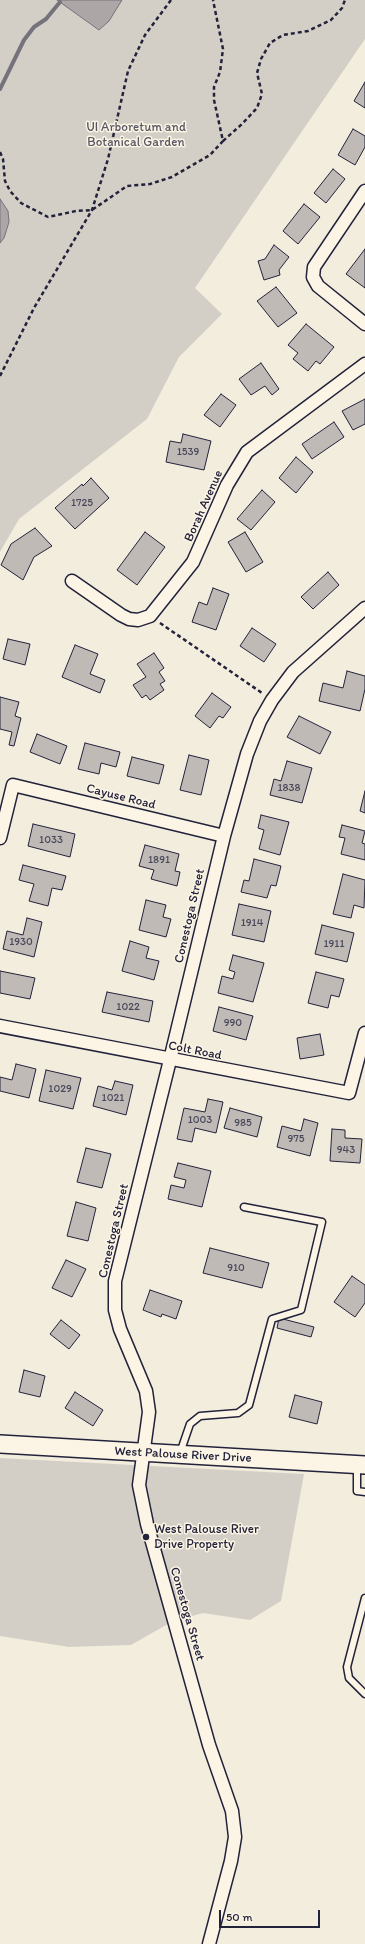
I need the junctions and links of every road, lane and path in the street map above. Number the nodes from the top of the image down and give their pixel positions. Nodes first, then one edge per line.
1 (171, 0) edge
2 (214, 0) edge
3 (345, 0) edge
4 (223, 141) junction
5 (0, 152) edge
6 (365, 191) edge
7 (92, 210) junction
8 (365, 324) edge
9 (365, 364) edge
10 (0, 376) edge
11 (72, 581) dead end
12 (365, 608) edge
13 (150, 616) junction
14 (272, 700) junction
15 (224, 836) junction
16 (0, 838) edge
17 (0, 1026) edge
18 (365, 1033) edge
19 (170, 1060) junction
20 (244, 1206) dead end
21 (0, 1444) edge
22 (143, 1452) junction
23 (180, 1454) junction
24 (361, 1465) edge
25 (365, 1492) edge
26 (365, 1598) edge
27 (365, 1694) edge
28 (209, 1944) edge

1 - 7 path
2 - 4 path
3 - 4 path
4 - 7 path
5 - 7 path
6 - 8 street
7 - 10 path
9 - 13 street, Borah Avenue
11 - 13 street
12 - 14 street, Conestoga Street
13 - 14 path
14 - 15 street, Conestoga Street
15 - 16 street, Cayuse Road
15 - 19 street, Conestoga Street
17 - 19 street, Colt Road
18 - 19 street, Colt Road
19 - 22 street, Conestoga Street
20 - 23 lane
21 - 22 street, West Palouse River Drive
22 - 23 street, West Palouse River Drive
22 - 28 street, Conestoga Street
23 - 24 street, West Palouse River Drive
24 - 25 lane
26 - 27 lane

